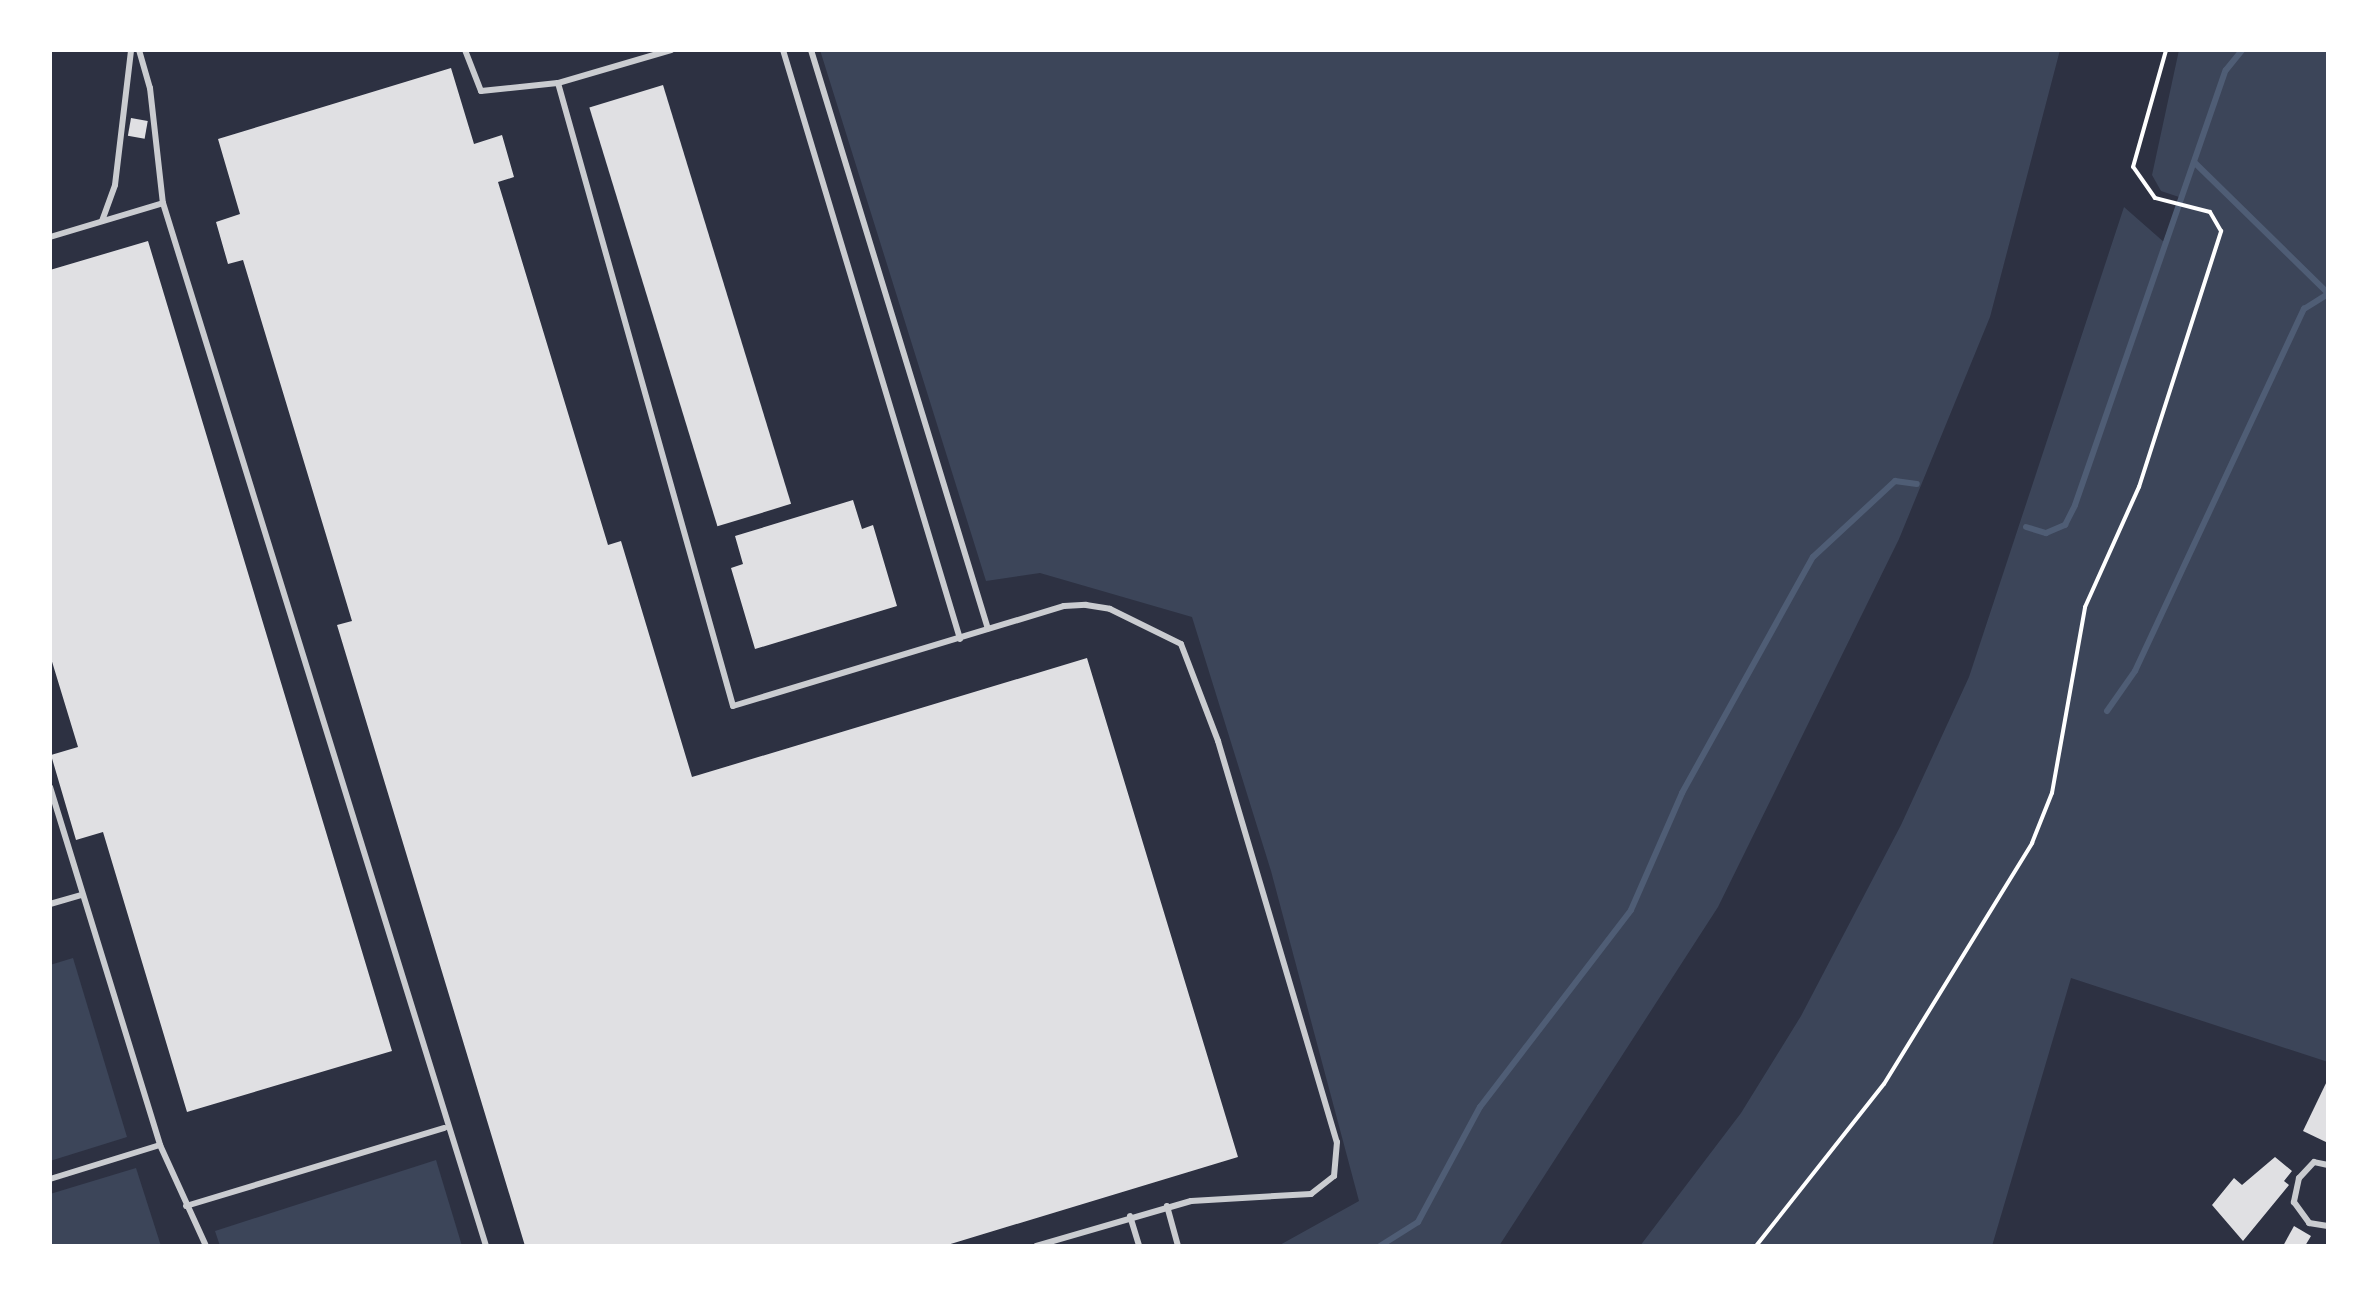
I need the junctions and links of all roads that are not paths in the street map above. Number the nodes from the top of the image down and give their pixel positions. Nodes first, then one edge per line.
1 (131, 50) edge
2 (139, 50) edge
3 (465, 50) edge
4 (671, 50) edge
5 (783, 50) edge
6 (811, 50) edge
7 (558, 83) junction
8 (163, 203) junction
9 (102, 221) junction
10 (50, 237) edge
11 (988, 629) junction
12 (960, 639) junction
13 (50, 787) edge
14 (83, 895) junction
15 (50, 904) edge
16 (445, 1128) junction
17 (160, 1146) junction
18 (2328, 1165) edge
19 (50, 1179) edge
20 (186, 1206) junction
21 (1167, 1206) junction
22 (1130, 1216) junction
23 (2328, 1226) edge
24 (206, 1246) edge
25 (486, 1246) edge
26 (1036, 1246) edge
27 (1139, 1246) edge
28 (1178, 1246) edge

1 - 9 lane
2 - 8 lane
3 - 7 lane
4 - 7 lane
5 - 12 lane
6 - 11 lane
7 - 12 lane
8 - 9 lane
8 - 16 lane
9 - 10 lane
11 - 12 lane
11 - 21 lane
13 - 14 lane
14 - 15 lane
14 - 17 lane
16 - 20 lane
16 - 25 lane
17 - 19 lane
17 - 20 lane
18 - 23 lane
20 - 24 lane
21 - 22 lane
21 - 28 lane
22 - 26 lane
22 - 27 lane

